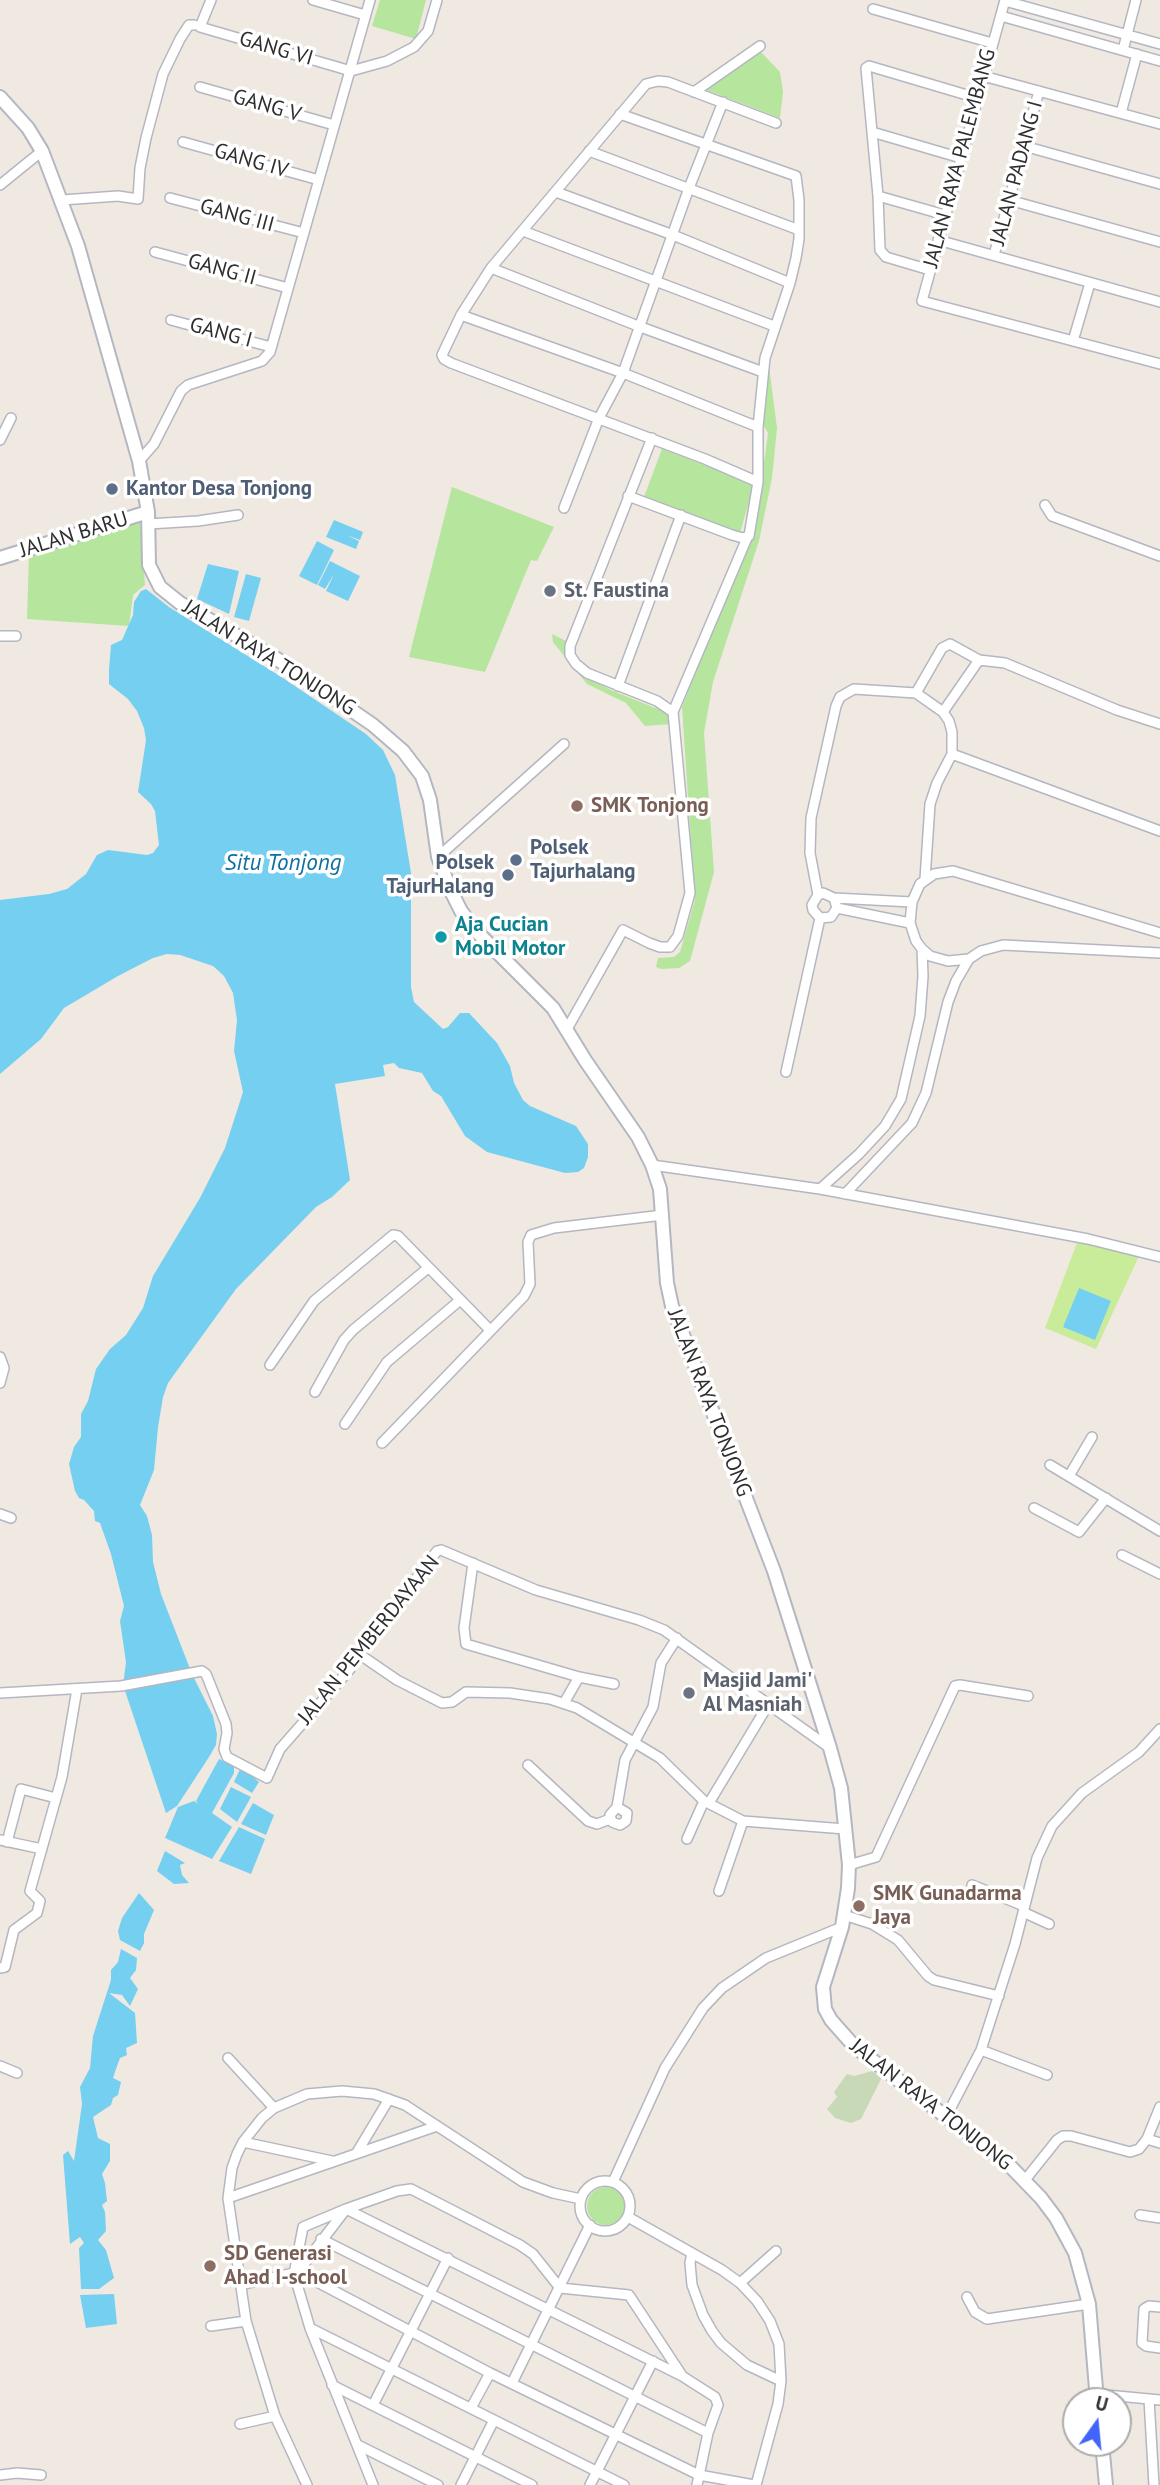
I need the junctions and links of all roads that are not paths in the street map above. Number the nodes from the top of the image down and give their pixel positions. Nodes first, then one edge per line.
1 (211, 0) edge
2 (313, 0) edge
3 (370, 0) edge
4 (437, 0) edge
5 (1136, 0) edge
6 (1005, 1) edge
7 (873, 9) dead end
8 (365, 15) junction
9 (1001, 16) junction
10 (197, 26) junction
11 (1127, 34) junction
12 (992, 43) junction
13 (1160, 44) edge
14 (760, 46) dead end
15 (1123, 50) junction
16 (1137, 54) junction
17 (1160, 61) edge
18 (351, 71) junction
19 (983, 76) junction
20 (200, 87) dead end
21 (1039, 91) junction
22 (694, 92) junction
23 (0, 97) edge
24 (977, 98) junction
25 (723, 102) junction
26 (1121, 113) junction
27 (620, 114) junction
28 (776, 123) dead end
29 (1160, 124) edge
30 (334, 125) junction
31 (872, 132) junction
32 (183, 142) dead end
33 (706, 144) junction
34 (1024, 146) junction
35 (42, 151) junction
36 (589, 151) junction
37 (961, 158) junction
38 (319, 180) junction
39 (1160, 184) edge
40 (0, 185) edge
41 (689, 188) junction
42 (556, 192) junction
43 (878, 195) junction
44 (170, 198) dead end
45 (62, 200) junction
46 (1009, 200) junction
47 (945, 215) junction
48 (799, 230) junction
49 (523, 231) junction
50 (303, 233) junction
51 (673, 235) junction
52 (938, 240) junction
53 (1160, 242) edge
54 (155, 251) dead end
55 (994, 256) junction
56 (491, 268) junction
57 (930, 270) junction
58 (656, 282) junction
59 (790, 283) junction
60 (1090, 283) junction
61 (288, 288) junction
62 (1160, 302) edge
63 (461, 315) junction
64 (171, 320) dead end
65 (638, 326) junction
66 (775, 326) junction
67 (1073, 341) junction
68 (271, 347) junction
69 (1160, 364) edge
70 (763, 372) junction
71 (622, 373) junction
72 (11, 418) dead end
73 (599, 418) junction
74 (758, 427) junction
75 (652, 438) junction
76 (0, 440) edge
77 (139, 461) junction
78 (758, 482) junction
79 (628, 496) junction
80 (1045, 505) dead end
81 (564, 508) dead end
82 (237, 515) dead end
83 (681, 515) junction
84 (148, 518) junction
85 (747, 538) junction
86 (1160, 556) edge
87 (0, 558) edge
88 (0, 636) edge
89 (16, 636) dead end
90 (979, 660) junction
91 (618, 686) junction
92 (916, 693) junction
93 (673, 712) junction
94 (943, 712) junction
95 (1160, 724) edge
96 (564, 744) dead end
97 (952, 754) junction
98 (1160, 831) edge
99 (438, 856) junction
100 (925, 879) junction
101 (818, 895) junction
102 (834, 898) junction
103 (912, 902) junction
104 (837, 908) junction
105 (820, 918) junction
106 (910, 923) junction
107 (1160, 933) edge
108 (922, 949) junction
109 (1160, 953) edge
110 (969, 959) junction
111 (567, 1029) junction
112 (786, 1072) dead end
113 (652, 1166) junction
114 (820, 1189) junction
115 (845, 1194) junction
116 (663, 1215) junction
117 (1160, 1258) edge
118 (428, 1268) junction
119 (459, 1301) junction
120 (490, 1330) junction
121 (0, 1357) edge
122 (271, 1364) dead end
123 (0, 1383) edge
124 (315, 1392) dead end
125 (345, 1424) dead end
126 (1092, 1437) dead end
127 (382, 1443) dead end
128 (1050, 1465) dead end
129 (1069, 1476) junction
130 (1106, 1498) junction
131 (1034, 1508) dead end
132 (0, 1514) edge
133 (11, 1518) dead end
134 (1160, 1531) edge
135 (1122, 1555) dead end
136 (473, 1563) junction
137 (1160, 1574) edge
138 (677, 1638) junction
139 (359, 1654) junction
140 (579, 1677) junction
141 (614, 1684) dead end
142 (77, 1689) junction
143 (0, 1693) edge
144 (1028, 1696) dead end
145 (564, 1703) junction
146 (768, 1705) junction
147 (1160, 1729) edge
148 (635, 1741) junction
149 (831, 1748) junction
150 (528, 1765) dead end
151 (56, 1798) junction
152 (706, 1802) junction
153 (617, 1807) junction
154 (610, 1819) junction
155 (743, 1821) junction
156 (845, 1829) junction
157 (687, 1839) dead end
158 (4, 1841) edge
159 (42, 1850) junction
160 (849, 1865) junction
161 (972, 1885) dead end
162 (719, 1891) dead end
163 (1023, 1909) junction
164 (843, 1921) junction
165 (1049, 1924) dead end
166 (0, 1968) edge
167 (999, 1996) junction
168 (981, 2050) junction
169 (228, 2058) dead end
170 (0, 2066) edge
171 (17, 2073) dead end
172 (1048, 2075) dead end
173 (389, 2099) junction
174 (1160, 2107) edge
175 (274, 2108) junction
176 (946, 2118) junction
177 (438, 2126) junction
178 (1147, 2139) junction
179 (243, 2142) junction
180 (1160, 2143) edge
181 (356, 2154) junction
182 (334, 2162) junction
183 (1025, 2180) junction
184 (613, 2182) junction
185 (228, 2198) junction
186 (582, 2199) junction
187 (346, 2209) junction
188 (1140, 2215) dead end
189 (628, 2217) junction
190 (1160, 2218) edge
191 (590, 2225) junction
192 (321, 2239) junction
193 (776, 2251) dead end
194 (692, 2253) junction
195 (448, 2258) junction
196 (296, 2273) junction
197 (740, 2283) junction
198 (240, 2286) junction
199 (560, 2288) junction
200 (430, 2293) junction
201 (967, 2297) dead end
202 (1089, 2304) junction
203 (1160, 2307) edge
204 (550, 2309) junction
205 (246, 2321) junction
206 (211, 2326) dead end
207 (310, 2328) junction
208 (410, 2332) junction
209 (532, 2344) junction
210 (1160, 2348) edge
211 (653, 2361) junction
212 (392, 2368) junction
213 (490, 2373) junction
214 (682, 2376) junction
215 (781, 2381) junction
216 (512, 2383) junction
217 (332, 2385) junction
218 (1096, 2387) edge
219 (635, 2396) junction
220 (1132, 2398) edge
221 (1149, 2399) junction
222 (1160, 2400) edge
223 (373, 2406) junction
224 (471, 2408) junction
225 (275, 2416) junction
226 (494, 2420) junction
227 (240, 2424) dead end
228 (708, 2433) junction
229 (616, 2434) junction
230 (358, 2445) junction
231 (1156, 2450) edge
232 (476, 2457) junction
233 (1104, 2457) edge
234 (597, 2472) junction
235 (0, 2475) edge
236 (41, 2475) dead end
237 (698, 2480) edge
238 (307, 2485) edge
239 (373, 2485) edge
240 (438, 2485) edge
241 (461, 2485) edge
242 (532, 2485) edge
243 (590, 2485) edge
244 (624, 2485) edge
245 (755, 2485) edge
246 (1107, 2485) edge
247 (1154, 2485) edge

1 - 10 street
2 - 8 street
3 - 8 street
4 - 18 street
5 - 11 street
6 - 9 street, JALAN RAYA PALEMBANG
6 - 11 street
7 - 12 street
8 - 18 street
9 - 12 street, JALAN RAYA PALEMBANG
9 - 15 street
10 - 18 street, GANG VI
10 - 45 street
11 - 13 street
11 - 15 street
12 - 19 street, JALAN RAYA PALEMBANG
14 - 22 street
15 - 16 street
16 - 17 street
16 - 26 street
18 - 30 street
19 - 21 street, JALAN PADANG I
19 - 24 street, JALAN RAYA PALEMBANG
20 - 30 street, GANG V
21 - 26 street, JALAN PADANG I
21 - 34 street, JALAN PADANG I
22 - 25 street
22 - 27 street
23 - 35 main road, JALAN RAYA TONJONG
24 - 31 street
24 - 37 street, JALAN RAYA PALEMBANG
25 - 28 street
25 - 33 street
26 - 29 street, JALAN PADANG I
27 - 33 street
27 - 36 street
30 - 38 street
31 - 37 street
31 - 43 street
32 - 38 street, GANG IV
33 - 41 street
33 - 48 street
34 - 39 street
34 - 46 street, JALAN PADANG I
35 - 40 street
35 - 45 main road, JALAN RAYA TONJONG
36 - 41 street
36 - 42 street
37 - 47 street, JALAN RAYA PALEMBANG
38 - 50 street
41 - 48 street
41 - 51 street
42 - 49 street
42 - 51 street
43 - 47 street
43 - 57 street
44 - 50 street, GANG III
45 - 77 main road, JALAN RAYA TONJONG
46 - 53 street
46 - 55 street, JALAN PADANG I
47 - 52 street, JALAN RAYA PALEMBANG
48 - 59 street
49 - 56 street
49 - 58 street
50 - 61 street
51 - 58 street
51 - 59 street
52 - 55 street
52 - 57 street, JALAN RAYA PALEMBANG
54 - 61 street, GANG II
55 - 60 street
56 - 63 street
56 - 65 street
57 - 67 street, JALAN RAYA PALEMBANG
58 - 65 street
58 - 66 street
59 - 66 street
60 - 62 street
60 - 67 street
61 - 68 street
63 - 71 street
63 - 73 street
64 - 68 street, GANG I
65 - 70 street
65 - 71 street
66 - 70 street
67 - 69 street
68 - 77 street
70 - 74 street
71 - 73 street
71 - 74 street
72 - 76 street
73 - 75 street
73 - 81 street
74 - 78 street
75 - 78 street
75 - 79 street
77 - 84 main road, JALAN RAYA TONJONG
78 - 85 street
79 - 83 street
79 - 91 street
80 - 86 street
82 - 84 street
83 - 85 street
83 - 91 street
84 - 87 main road, JALAN BARU
84 - 99 main road, JALAN RAYA TONJONG
85 - 93 street
88 - 89 street
90 - 92 street
90 - 94 street
90 - 95 street
91 - 93 street
92 - 94 street
92 - 101 street
93 - 111 street
94 - 97 street
96 - 99 street
97 - 98 street
97 - 100 street
99 - 111 main road, JALAN RAYA TONJONG
100 - 103 street
100 - 107 street
101 - 102 street
101 - 105 street
102 - 103 street
102 - 104 street
103 - 106 street
104 - 105 street
104 - 106 street
105 - 112 street
106 - 108 street
108 - 110 street
108 - 114 street
109 - 110 street
110 - 115 street
111 - 113 main road, JALAN RAYA TONJONG
113 - 114 street
113 - 116 main road, JALAN RAYA TONJONG
114 - 115 street
115 - 117 street
116 - 120 street
116 - 149 main road, JALAN RAYA TONJONG
118 - 119 street
118 - 122 street
118 - 124 street
119 - 120 street
119 - 125 street
120 - 127 street
121 - 123 street
126 - 129 street
128 - 129 street
129 - 130 street
130 - 131 street
130 - 134 street
132 - 133 street
135 - 137 street
136 - 138 street, JALAN PEMBERDAYAAN
136 - 139 street, JALAN PEMBERDAYAAN
136 - 140 street
138 - 146 street, JALAN PEMBERDAYAAN
138 - 148 street
139 - 142 street, JALAN PEMBERDAYAAN
139 - 145 street
140 - 141 street
140 - 145 street
142 - 143 street, JALAN PEMBERDAYAAN
142 - 151 street
144 - 160 street
145 - 148 street
146 - 149 street, JALAN PEMBERDAYAAN
146 - 152 street
147 - 163 street
148 - 152 street
148 - 153 street
149 - 156 main road, JALAN RAYA TONJONG
150 - 154 street
151 - 158 street
151 - 159 street
152 - 155 street
152 - 157 street
153 - 154 street
153 - 154 street
155 - 156 street
155 - 162 street
156 - 160 main road, JALAN RAYA TONJONG
158 - 159 street
159 - 166 street
160 - 164 main road, JALAN RAYA TONJONG
161 - 163 street
163 - 165 street
163 - 167 street
164 - 167 street
164 - 176 main road, JALAN RAYA TONJONG
164 - 184 street
167 - 168 street
168 - 172 street
168 - 176 street
169 - 175 street
170 - 171 street
173 - 175 street
173 - 177 street
173 - 181 street
174 - 178 street
175 - 179 street
176 - 183 main road, JALAN RAYA TONJONG
177 - 181 street
177 - 186 street
178 - 180 street
178 - 183 street
179 - 182 street
179 - 185 street
181 - 182 street
182 - 185 street
183 - 202 main road, JALAN RAYA TONJONG
184 - 186 street
184 - 189 street
185 - 198 street
186 - 191 street
187 - 192 street
187 - 195 street
187 - 196 street
187 - 199 street
188 - 190 street
189 - 191 street
189 - 194 street
191 - 199 street
192 - 196 street
192 - 200 street
193 - 197 street
194 - 197 street
194 - 215 street
195 - 200 street
195 - 204 street
196 - 198 street
196 - 207 street
196 - 208 street
197 - 215 street
198 - 205 street
199 - 204 street
199 - 214 street
200 - 208 street
200 - 209 street
201 - 202 street
202 - 218 main road, JALAN RAYA TONJONG
203 - 210 street
204 - 209 street
204 - 211 street
205 - 206 street
205 - 225 street
207 - 212 street
207 - 217 street
208 - 212 street
208 - 213 street
209 - 216 street
209 - 219 street
211 - 214 street
211 - 219 street
212 - 223 street
212 - 224 street
213 - 216 street
213 - 224 street
214 - 228 street
215 - 245 street
216 - 229 street
217 - 223 street
217 - 230 street
219 - 228 street
219 - 229 street
220 - 221 street
221 - 222 street
221 - 231 street
223 - 232 street
224 - 226 street
225 - 227 street
225 - 238 street
226 - 232 street
226 - 234 street
228 - 237 street
229 - 234 street
229 - 237 street
230 - 239 street
230 - 240 street
231 - 247 street
232 - 241 street
232 - 242 street
233 - 246 main road
234 - 243 street
234 - 244 street
235 - 236 street
237 - 245 street

